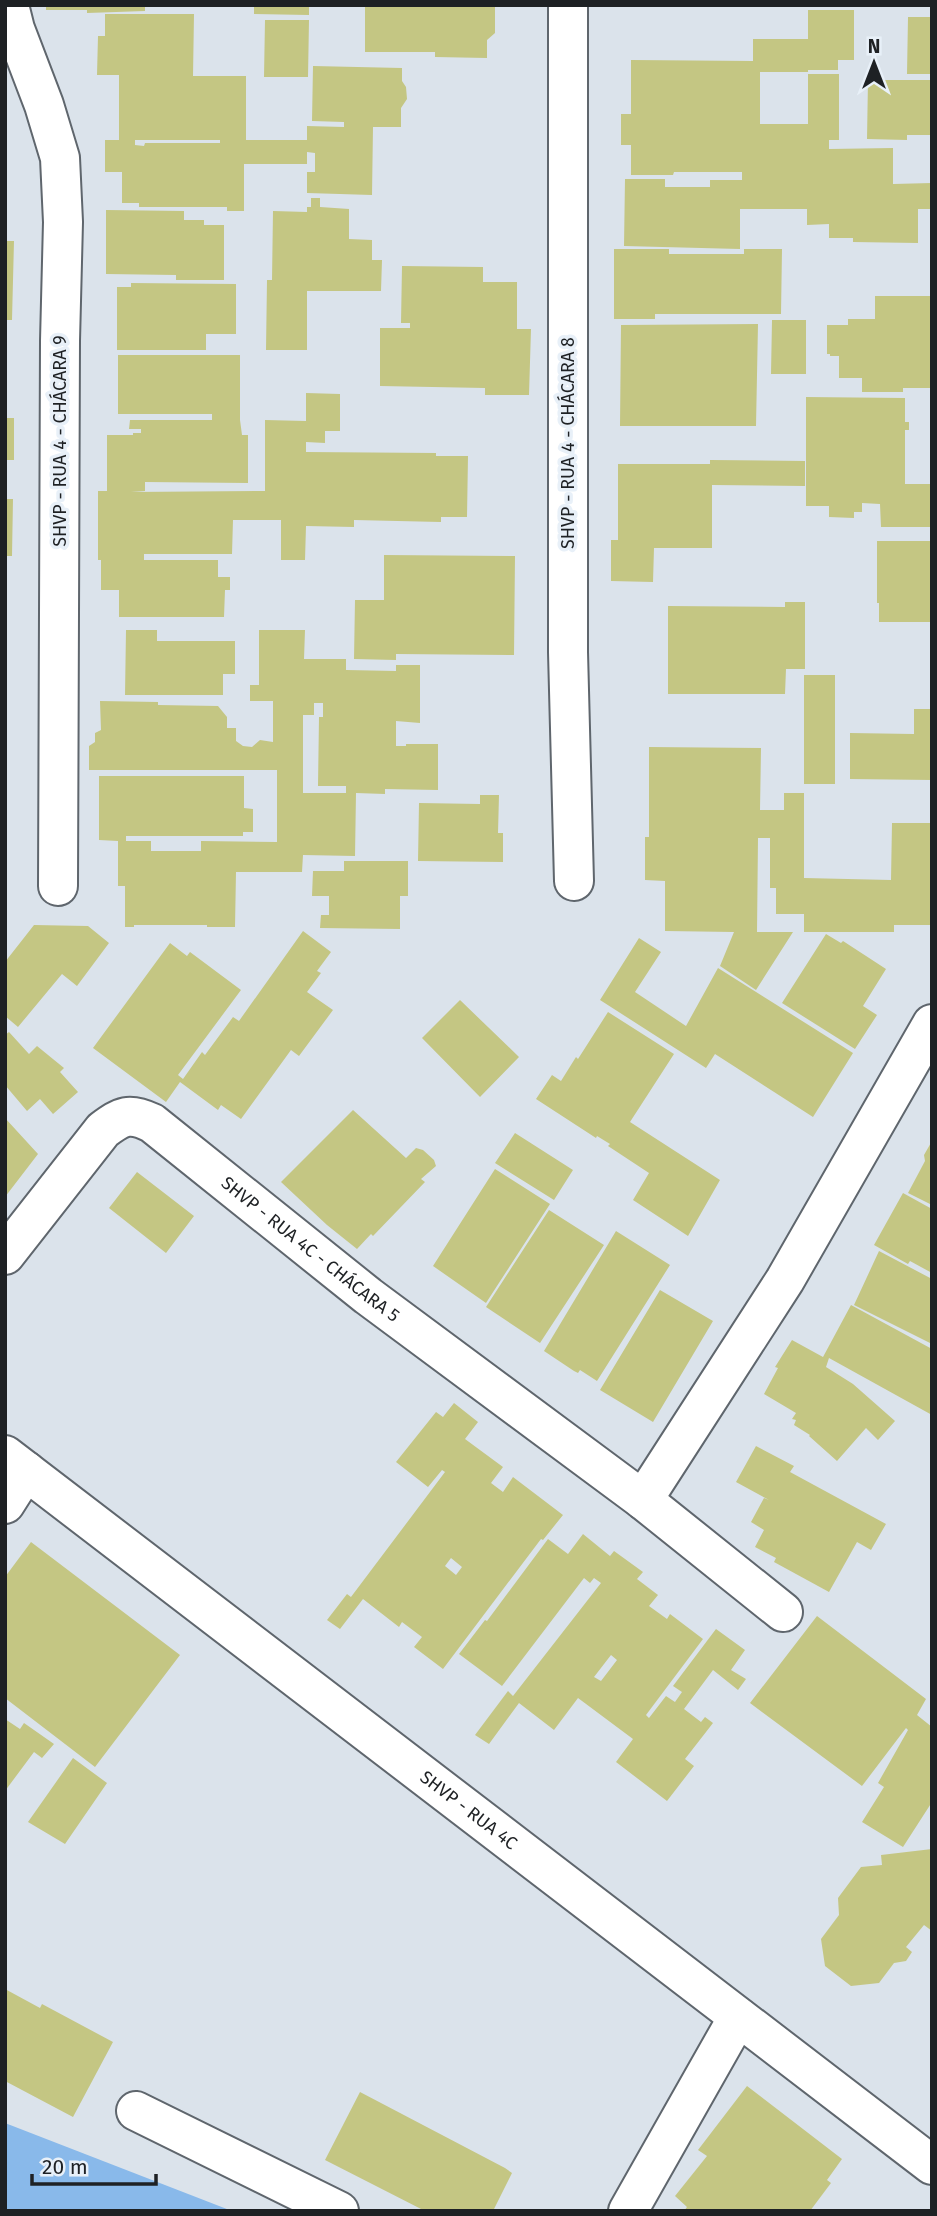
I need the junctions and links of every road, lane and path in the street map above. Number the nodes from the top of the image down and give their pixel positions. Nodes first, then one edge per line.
1 (9, 5) edge
2 (568, 5) edge
3 (574, 881) dead end
4 (58, 886) dead end
5 (932, 1024) edge
6 (5, 1255) edge
7 (15, 1463) edge
8 (643, 1500) junction
9 (5, 1504) edge
10 (783, 1612) dead end
11 (738, 2017) junction
12 (136, 2110) dead end
13 (932, 2165) edge
14 (339, 2211) edge
15 (628, 2211) edge

1 - 4 street, SHVP - RUA 4 - CHÁCARA 9
2 - 3 street, SHVP - RUA 4 - CHÁCARA 8
5 - 8 street
6 - 8 street, SHVP - RUA 4C - CHÁCARA 5
7 - 9 street
7 - 11 street, SHVP - RUA 4C
8 - 10 street, SHVP - RUA 4C - CHÁCARA 5
11 - 13 street, SHVP - RUA 4C
11 - 15 street
12 - 14 street

